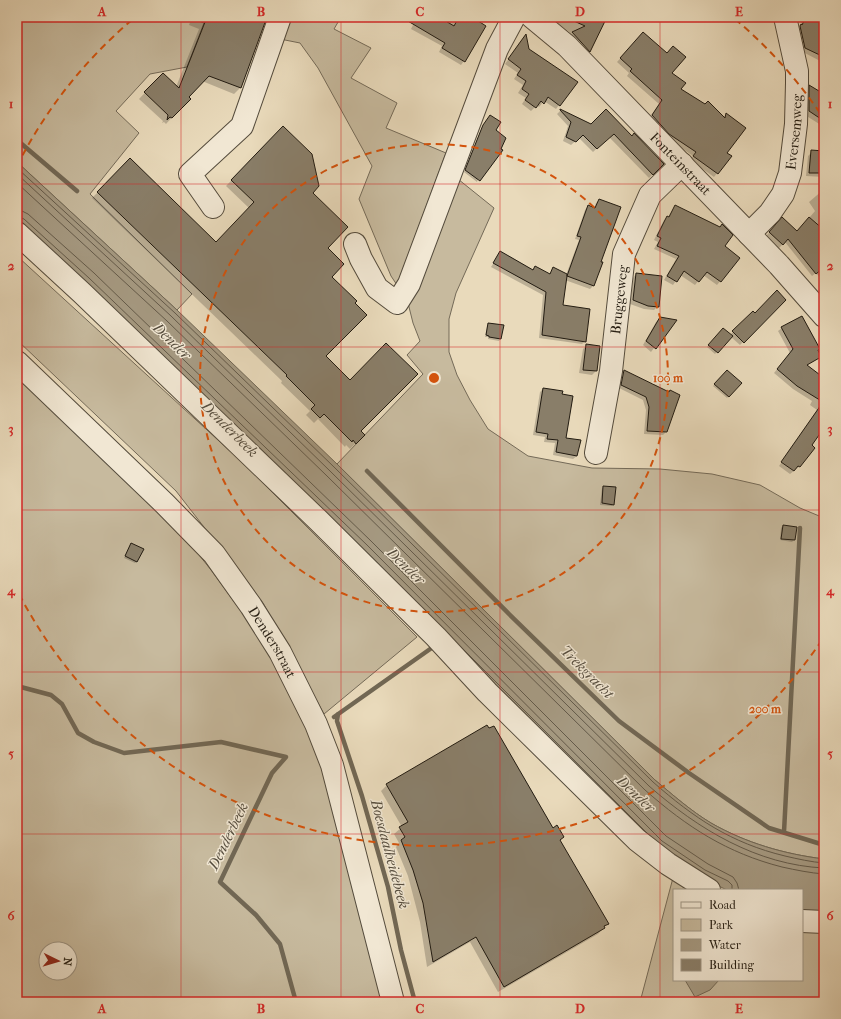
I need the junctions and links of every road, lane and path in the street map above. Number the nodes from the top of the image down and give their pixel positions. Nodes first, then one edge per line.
1 (280, 17) edge
2 (514, 17) edge
3 (532, 17) edge
4 (785, 17) edge
5 (682, 164) junction
6 (213, 207) dead end
7 (17, 233) edge
8 (749, 234) junction
9 (355, 244) dead end
10 (824, 316) edge
11 (17, 362) edge
12 (596, 454) dead end
13 (707, 889) edge
14 (803, 921) edge
15 (824, 922) edge
16 (393, 1002) edge

1 - 6 street
2 - 9 street
3 - 5 street, Fonteinstraat
4 - 8 street, Eversemweg
5 - 8 street, Fonteinstraat
5 - 12 street, Bruggeweg
7 - 13 street
8 - 10 street, Fonteinstraat
11 - 16 street, Denderstraat
14 - 15 street

